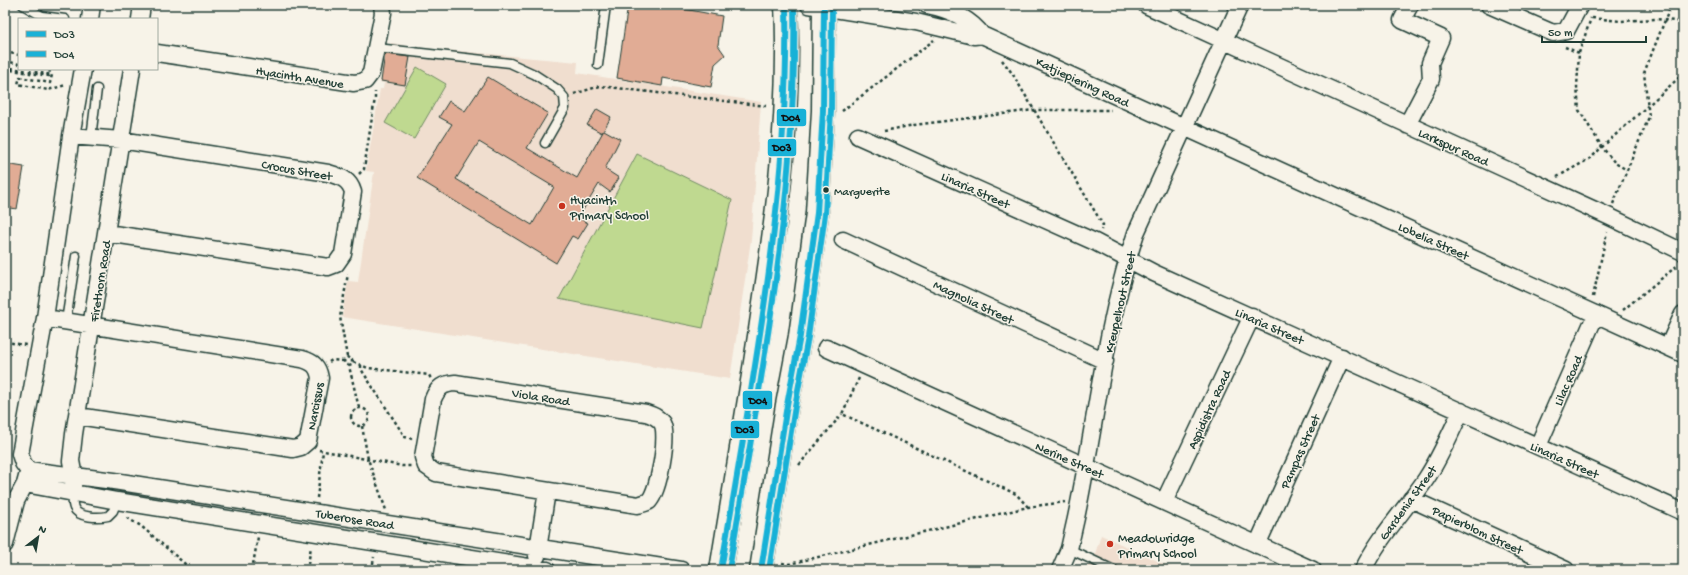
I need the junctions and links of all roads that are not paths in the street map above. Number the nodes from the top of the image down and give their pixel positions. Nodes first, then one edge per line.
1 (23, 5) edge
2 (92, 5) edge
3 (142, 5) edge
4 (382, 5) edge
5 (606, 5) edge
6 (786, 5) edge
7 (927, 5) edge
8 (1146, 5) edge
9 (1240, 5) edge
10 (1410, 5) edge
11 (1489, 5) edge
12 (1580, 5) edge
13 (825, 7) edge
14 (57, 18) edge
15 (90, 18) edge
16 (140, 18) edge
17 (982, 35) junction
18 (1224, 40) junction
19 (377, 48) junction
20 (158, 53) edge
21 (598, 65) dead end
22 (132, 70) edge
23 (82, 75) edge
24 (97, 89) dead end
25 (1407, 125) junction
26 (1185, 127) junction
27 (71, 136) junction
28 (858, 136) road end
29 (91, 138) junction
30 (121, 140) junction
31 (545, 143) dead end
32 (107, 233) junction
33 (842, 240) dead end
34 (1683, 252) edge
35 (76, 256) dead end
36 (1128, 260) junction
37 (1596, 314) junction
38 (1683, 314) edge
39 (1252, 316) junction
40 (45, 318) junction
41 (66, 321) junction
42 (91, 326) junction
43 (1668, 347) junction
44 (826, 348) dead end
45 (1683, 354) edge
46 (1342, 357) junction
47 (1106, 361) junction
48 (1461, 411) junction
49 (78, 416) junction
50 (1538, 446) junction
51 (1085, 465) junction
52 (27, 477) junction
53 (73, 484) junction
54 (547, 491) junction
55 (1412, 499) junction
56 (1164, 502) junction
57 (1683, 512) edge
58 (5, 544) edge
59 (1257, 545) junction
60 (539, 547) junction
61 (1068, 549) junction
62 (539, 569) edge
63 (681, 570) edge
64 (721, 570) edge
65 (761, 570) edge
66 (1060, 570) edge
67 (1114, 570) edge
68 (1313, 570) edge
69 (1363, 570) edge
70 (1566, 570) edge

1 - 14 lane
2 - 15 street
3 - 16 street
4 - 19 street, Hyacinth Avenue
5 - 21 lane
6 - 64 main road
7 - 17 street, Katjiepiering Road
8 - 18 street, Larkspur Road
9 - 18 street, Kreupelhout Street
10 - 25 street
11 - 12 street
13 - 17 street, Katjiepiering Road
13 - 65 main road
17 - 26 street, Katjiepiering Road
18 - 25 street, Larkspur Road
18 - 26 street, Kreupelhout Street
19 - 20 street, Hyacinth Avenue
19 - 31 lane
22 - 30 street, Firethorn Road
23 - 27 street
24 - 29 lane
25 - 34 street, Larkspur Road
26 - 36 street, Kreupelhout Street
26 - 37 street, Lobelia Street
27 - 29 street, Crocus Street
27 - 40 street
28 - 36 street, Linaria Street
29 - 30 street, Crocus Street
30 - 32 street, Firethorn Road
30 - 32 street, Crocus Street
32 - 42 street, Firethorn Road
33 - 47 street, Magnolia Street
35 - 41 lane
36 - 39 street, Linaria Street
36 - 47 street, Kreupelhout Street
37 - 43 street, Lobelia Street
37 - 50 street, Lilac Road
38 - 43 street
39 - 46 street, Linaria Street
39 - 56 street, Aspidistra Road
40 - 41 street, Narcissus
40 - 52 street
41 - 42 street, Narcissus
42 - 49 street, Firethorn Road
42 - 49 street, Narcissus
43 - 45 street, Lobelia Street
44 - 51 street, Nerine Street
46 - 48 street, Linaria Street
46 - 59 street, Pampas Street
47 - 51 street, Kreupelhout Street
48 - 50 street, Linaria Street
48 - 55 street, Gardenia Street
49 - 53 street, Firethorn Road
50 - 57 street, Linaria Street
51 - 56 street, Nerine Street
51 - 61 street, Kreupelhout Street
52 - 53 street, Tuberose Road
52 - 58 street
53 - 60 street, Tuberose Road
53 - 62 street, Tuberose Road
54 - 54 street, Viola Road
54 - 60 street
55 - 69 street, Gardenia Street
55 - 70 street, Papierblom Street
56 - 59 street, Nerine Street
59 - 68 street, Nerine Street
60 - 62 street
60 - 63 street, Tuberose Road
61 - 66 street, Kreupelhout Street
61 - 67 lane

